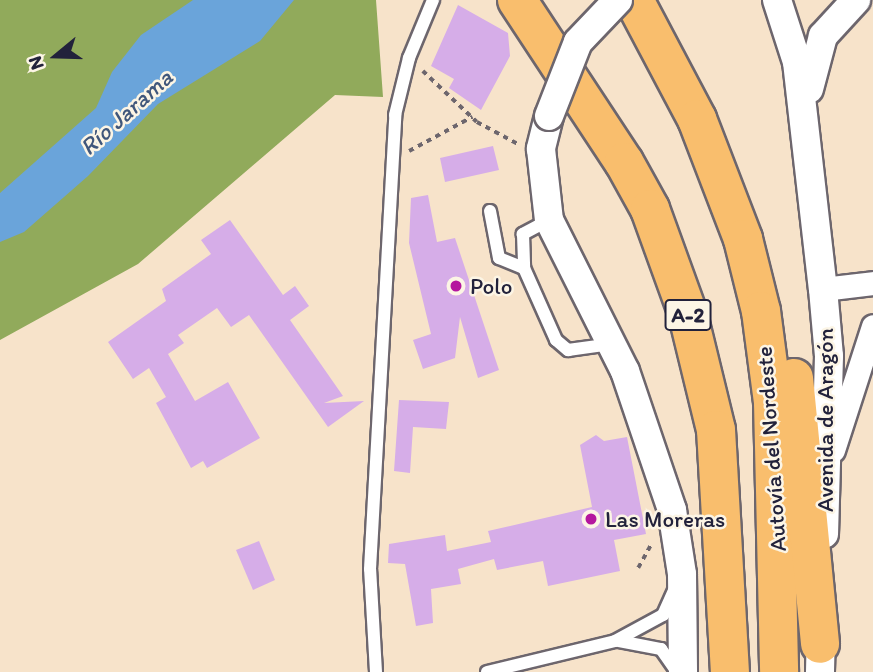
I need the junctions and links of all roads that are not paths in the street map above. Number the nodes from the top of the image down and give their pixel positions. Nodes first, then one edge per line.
1 (433, 0) edge
2 (517, 0) edge
3 (618, 0) edge
4 (634, 0) edge
5 (777, 0) edge
6 (856, 0) edge
7 (697, 119) junction
8 (803, 127) junction
9 (490, 211) dead end
10 (549, 220) junction
11 (524, 268) junction
12 (873, 283) edge
13 (823, 289) junction
14 (873, 326) edge
15 (611, 344) junction
16 (825, 476) junction
17 (682, 574) junction
18 (615, 641) junction
19 (820, 658) edge
20 (376, 672) edge
21 (487, 672) edge
22 (677, 672) edge
23 (683, 672) edge
24 (730, 672) edge
25 (779, 672) edge

1 - 20 lane
2 - 24 highway, A-2
3 - 10 street, bridge
4 - 7 highway, Autovía del Nordeste
5 - 8 street, Avenida de Aragón
6 - 8 street, Avenida de Aragón
7 - 19 highway
7 - 25 highway, Autovía del Nordeste
8 - 13 street, Avenida de Aragón
9 - 11 lane
10 - 11 lane
10 - 15 street
11 - 15 lane
12 - 13 street
13 - 16 street, Avenida de Aragón
14 - 16 street
15 - 17 street
16 - 19 street, Avenida de Aragón
17 - 18 lane
17 - 23 street
18 - 21 lane
18 - 22 lane

